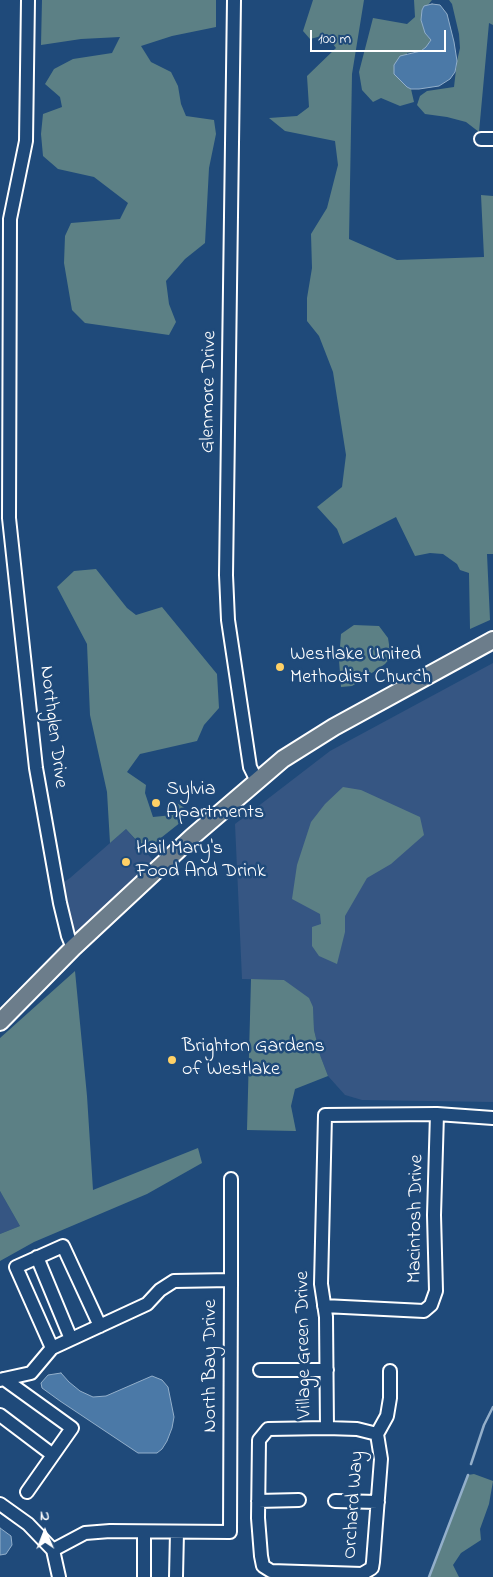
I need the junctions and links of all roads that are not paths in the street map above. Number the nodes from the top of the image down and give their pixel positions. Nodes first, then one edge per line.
1 (28, 0) edge
2 (234, 0) edge
3 (493, 640) edge
4 (257, 781) junction
5 (73, 948) junction
6 (0, 1022) edge
7 (437, 1114) junction
8 (493, 1118) edge
9 (231, 1179) dead end
10 (37, 1257) junction
11 (231, 1280) junction
12 (324, 1306) junction
13 (100, 1326) junction
14 (72, 1339) junction
15 (52, 1348) junction
16 (260, 1370) dead end
17 (327, 1370) junction
18 (390, 1371) dead end
19 (2, 1380) edge
20 (0, 1415) edge
21 (327, 1428) junction
22 (377, 1434) junction
23 (53, 1455) junction
24 (27, 1492) dead end
25 (300, 1500) dead end
26 (258, 1501) junction
27 (335, 1501) dead end
28 (378, 1502) junction
29 (0, 1504) edge
30 (144, 1532) junction
31 (177, 1532) junction
32 (53, 1550) junction
33 (270, 1571) joint
34 (59, 1577) edge
35 (144, 1577) edge
36 (176, 1577) edge

1 - 5 street, Northglen Drive
2 - 4 street, Glenmore Drive
3 - 4 main road
4 - 5 main road
5 - 6 main road
7 - 8 street
7 - 12 street, Macintosh Drive
7 - 12 street, Village Green Drive
9 - 11 street
10 - 13 street
10 - 14 street
10 - 15 street
11 - 13 street, North Bay Drive
11 - 31 street, North Bay Drive
12 - 17 street, Village Green Drive
13 - 14 street, North Bay Drive
14 - 15 street, North Bay Drive
15 - 19 street, North Bay Drive
16 - 17 street
17 - 21 street, Village Green Drive
18 - 22 street, Orchard Way
19 - 23 street
20 - 23 street
21 - 22 street, Orchard Way
21 - 26 street, Village Green Drive
22 - 28 street, Orchard Way
23 - 24 street
25 - 26 street
26 - 33 street, Village Green Drive
27 - 28 street
28 - 33 street, Orchard Way
29 - 32 street
30 - 31 street
30 - 32 street
30 - 35 street
31 - 36 street
32 - 34 street

